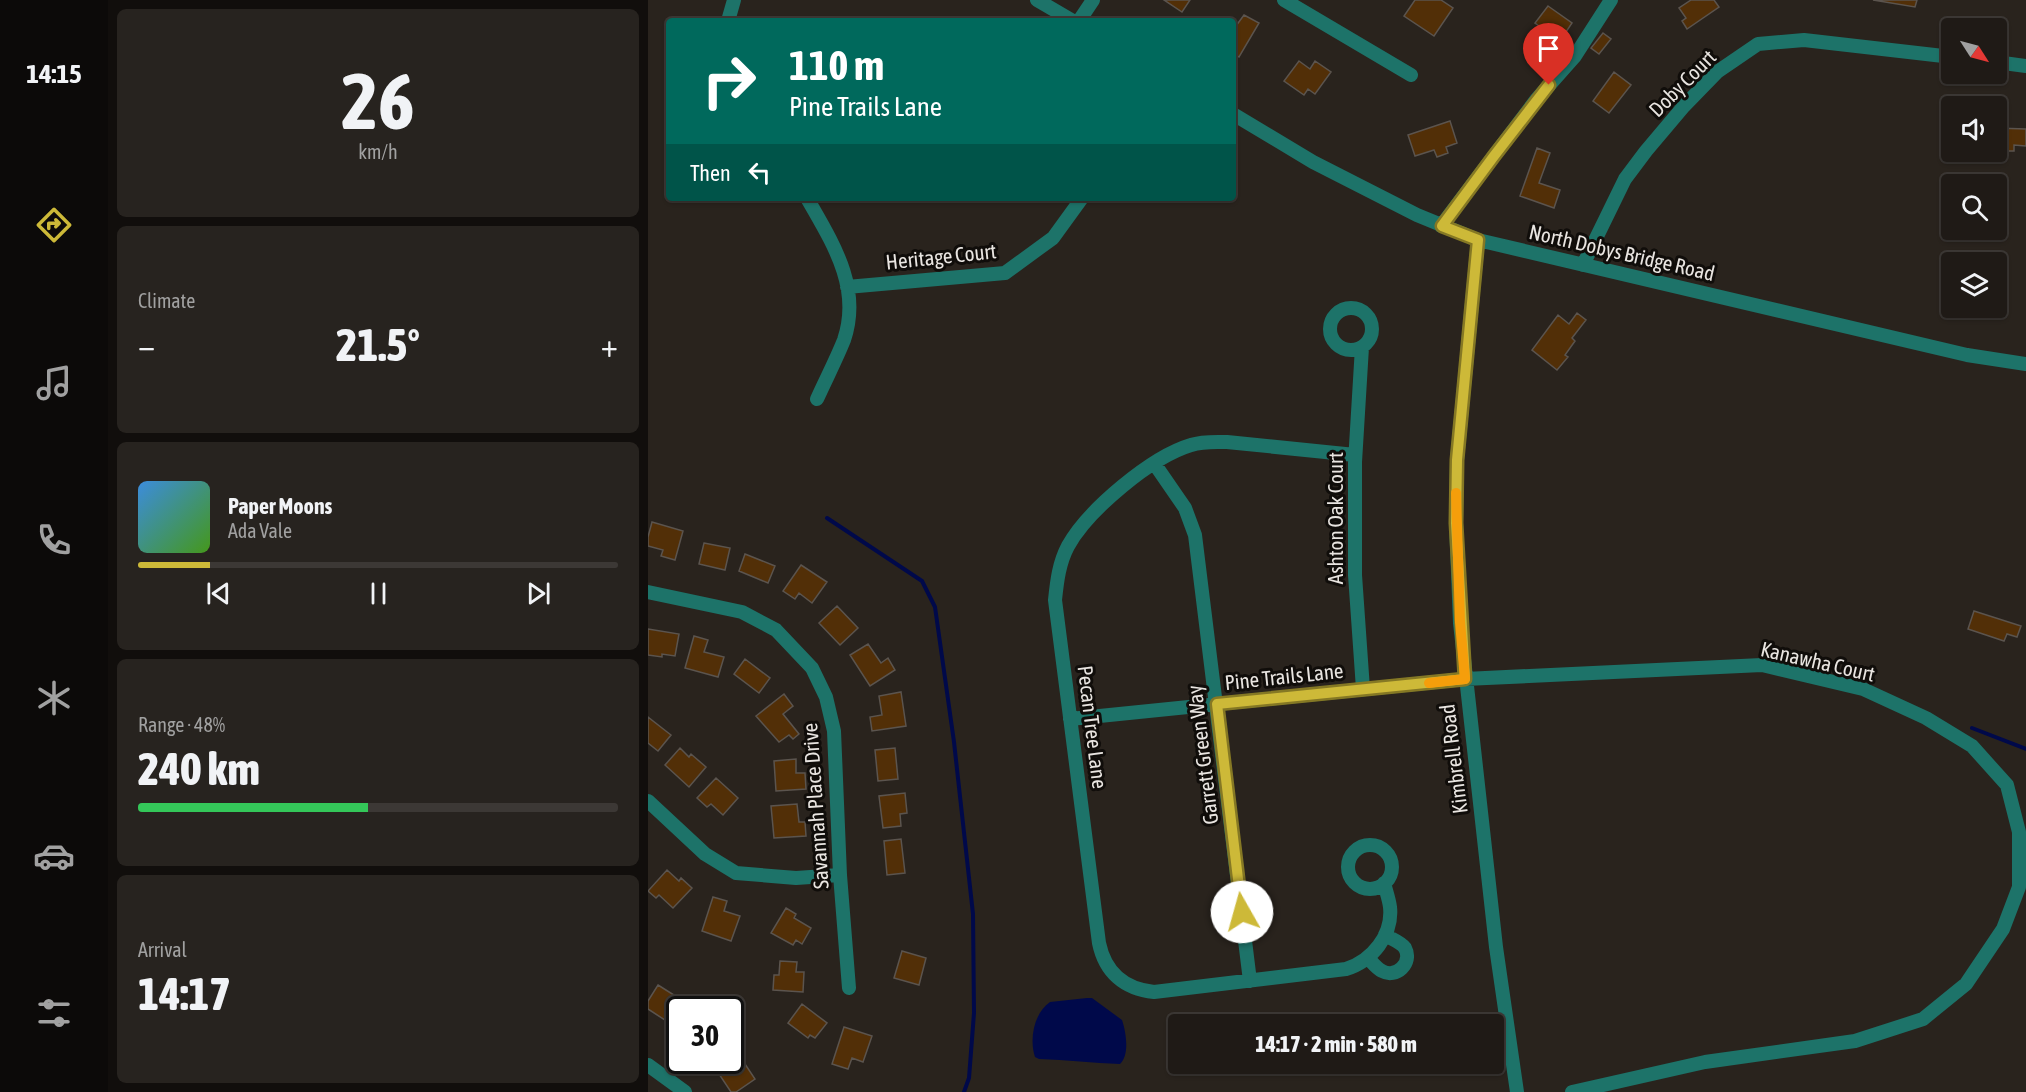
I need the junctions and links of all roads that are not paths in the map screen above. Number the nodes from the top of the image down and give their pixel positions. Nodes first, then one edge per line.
1 (734, 0) edge
2 (1037, 0) edge
3 (1093, 0) edge
4 (1284, 0) edge
5 (1611, 0) edge
6 (729, 18) edge
7 (1067, 18) edge
8 (1081, 18) edge
9 (1941, 56) edge
10 (2007, 64) edge
11 (2026, 66) edge
12 (1411, 75) dead end
13 (1236, 116) edge
14 (809, 201) edge
15 (1080, 201) edge
16 (1442, 226) junction
17 (1478, 240) junction
18 (1583, 265) junction
19 (847, 287) junction
20 (1362, 347) dead end
21 (2026, 364) edge
22 (818, 399) dead end
23 (1355, 455) junction
24 (1154, 463) junction
25 (648, 592) edge
26 (1465, 679) junction
27 (1363, 689) junction
28 (1217, 704) junction
29 (1071, 719) junction
30 (648, 801) edge
31 (840, 875) junction
32 (1384, 883) dead end
33 (1385, 935) junction
34 (1368, 958) junction
35 (1250, 981) junction
36 (849, 988) dead end
37 (648, 1065) edge
38 (685, 1092) edge
39 (1517, 1092) edge
40 (1572, 1092) edge

1 - 6 street
2 - 7 street
3 - 8 street
4 - 12 street
5 - 16 street
9 - 18 street, Doby Court
10 - 11 street
13 - 16 street, North Dobys Bridge Road
14 - 19 street
15 - 19 street, Heritage Court
16 - 17 street, North Dobys Bridge Road
17 - 18 street, North Dobys Bridge Road
17 - 26 street, Kimbrell Road
18 - 21 street, North Dobys Bridge Road
19 - 22 street
20 - 23 street, Ashton Oak Court
23 - 24 street, Pecan Tree Lane
23 - 27 street, Ashton Oak Court
24 - 28 street, Garrett Green Way
24 - 29 street, Pecan Tree Lane
25 - 31 street, Savannah Place Drive
26 - 27 street, Pine Trails Lane
26 - 39 street, Kimbrell Road
26 - 40 street, Kanawha Court
27 - 28 street, Pine Trails Lane
28 - 29 street, Pine Trails Lane
28 - 35 street, Garrett Green Way
29 - 35 street, Pecan Tree Lane
30 - 31 street
31 - 36 street, Savannah Place Drive
32 - 33 street
33 - 34 street
33 - 34 street
34 - 35 street, Pecan Tree Lane
37 - 38 street

